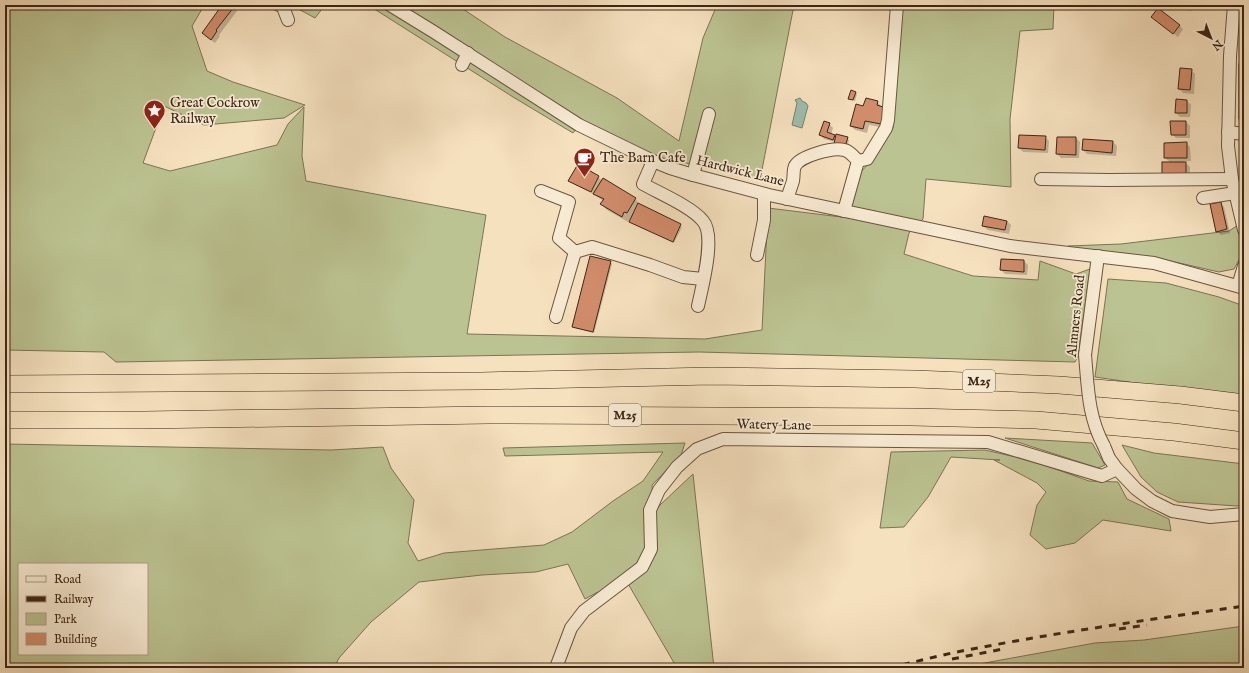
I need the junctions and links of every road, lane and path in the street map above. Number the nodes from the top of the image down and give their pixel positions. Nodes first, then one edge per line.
1 (279, 5) edge
2 (390, 5) edge
3 (897, 5) edge
4 (1234, 5) edge
5 (288, 20) dead end
6 (468, 53) junction
7 (462, 65) dead end
8 (709, 114) dead end
9 (1228, 132) junction
10 (1244, 134) edge
11 (653, 161) junction
12 (858, 161) junction
13 (693, 175) junction
14 (1041, 179) dead end
15 (1232, 179) junction
16 (541, 191) dead end
17 (1235, 193) junction
18 (764, 194) junction
19 (1203, 198) dead end
20 (787, 199) junction
21 (844, 211) junction
22 (1244, 230) edge
23 (575, 252) junction
24 (757, 255) dead end
25 (1098, 256) junction
26 (1244, 266) edge
27 (704, 279) junction
28 (1241, 287) edge
29 (698, 306) dead end
30 (556, 317) dead end
31 (5, 384) edge
32 (1244, 403) edge
33 (5, 420) edge
34 (1244, 441) edge
35 (1117, 469) junction
36 (1244, 514) edge
37 (557, 665) dead end

1 - 5 street
2 - 6 street, Hardwick Lane
3 - 12 street
4 - 9 street
6 - 7 street
6 - 11 street, Hardwick Lane
8 - 13 street
9 - 10 street
9 - 15 street
11 - 13 street, Hardwick Lane
11 - 27 street
12 - 20 street
12 - 21 street
13 - 18 street, Hardwick Lane
14 - 15 street
15 - 17 street
16 - 23 street
17 - 19 street
17 - 22 street
18 - 20 street, Hardwick Lane
18 - 24 street
20 - 21 street, Hardwick Lane
21 - 25 street, Hardwick Lane
23 - 27 street
23 - 30 street
25 - 28 street, Hardwick Lane
25 - 35 street, Almners Road, bridge
26 - 28 street
27 - 29 street
31 - 32 highway, M25
33 - 34 highway, M25
35 - 36 street, Almners Road
35 - 37 street, Watery Lane

